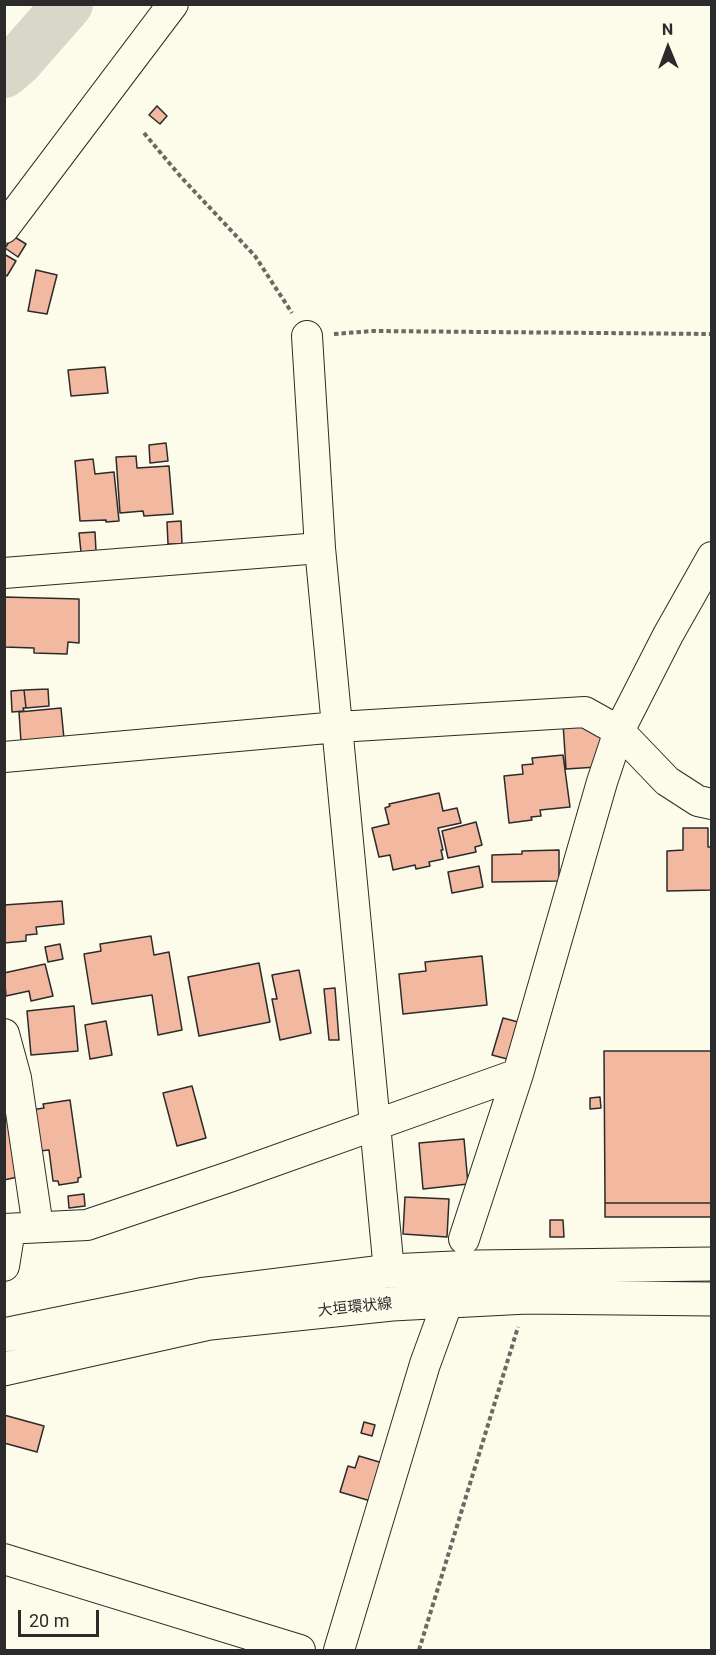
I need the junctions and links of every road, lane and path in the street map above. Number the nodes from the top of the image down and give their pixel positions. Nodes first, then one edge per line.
1 (173, 4) edge
2 (144, 133) dead end
3 (4, 228) edge
4 (711, 334) edge
5 (307, 336) junction
6 (320, 548) junction
7 (711, 557) edge
8 (4, 573) edge
9 (338, 727) junction
10 (627, 738) junction
11 (4, 757) edge
12 (711, 804) edge
13 (4, 1034) edge
14 (518, 1074) junction
15 (374, 1125) junction
16 (17, 1228) edge
17 (470, 1253) junction
18 (711, 1264) edge
19 (4, 1266) edge
20 (389, 1271) junction
21 (530, 1282) junction
22 (711, 1299) edge
23 (453, 1301) junction
24 (4, 1335) edge
25 (4, 1369) edge
26 (4, 1559) edge
27 (300, 1650) edge
28 (339, 1650) edge
29 (419, 1650) edge

1 - 3 street
2 - 5 path
4 - 5 path
5 - 6 street
6 - 8 street
6 - 9 street
7 - 10 street
9 - 10 street
9 - 11 street
9 - 15 street
10 - 12 street
10 - 14 street
13 - 16 street
14 - 15 street
14 - 17 street
15 - 16 street
15 - 20 street
16 - 19 street
17 - 20 main road, 大垣環状線
17 - 21 main road, 大垣環状線
18 - 21 main road, 大垣環状線
20 - 24 main road, 大垣環状線
21 - 22 main road, 大垣環状線
21 - 23 main road, 大垣環状線
21 - 29 path
23 - 25 main road, 大垣環状線
23 - 28 street
26 - 27 street

